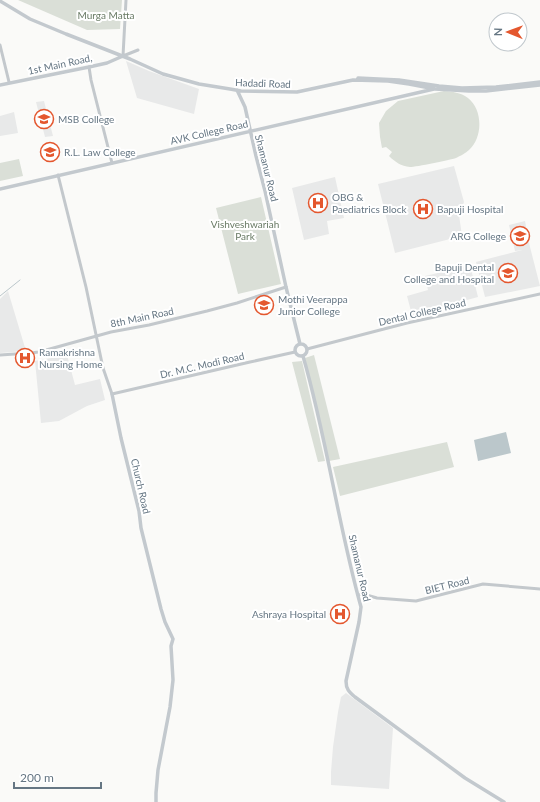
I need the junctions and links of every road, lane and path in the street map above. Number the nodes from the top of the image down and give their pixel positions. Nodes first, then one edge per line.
1 (126, 0) edge
2 (0, 1) edge
3 (0, 45) edge
4 (138, 50) dead end
5 (123, 56) junction
6 (89, 67) junction
7 (9, 82) junction
8 (540, 83) edge
9 (0, 85) edge
10 (424, 85) junction
11 (435, 89) junction
12 (237, 90) junction
13 (421, 92) junction
14 (250, 131) junction
15 (112, 163) junction
16 (58, 175) junction
17 (0, 188) edge
18 (286, 287) junction
19 (540, 294) edge
20 (97, 336) junction
21 (300, 344) junction
22 (308, 349) junction
23 (295, 352) junction
24 (0, 355) edge
25 (303, 356) junction
26 (112, 394) junction
27 (540, 589) edge
28 (358, 595) junction
29 (156, 802) edge
30 (504, 802) edge

1 - 5 street
2 - 5 main road, Hadadi Road
3 - 7 street
4 - 5 street
5 - 6 main road, 1st Main Road,
5 - 12 main road, Hadadi Road
6 - 7 main road, 1st Main Road,
6 - 15 street
7 - 9 main road, 1st Main Road,
8 - 10 main road
8 - 11 main road, Hadadi Road
10 - 11 main road, Hadadi Road
10 - 12 main road, Hadadi Road
10 - 13 main road
11 - 13 main road, AVK College Road
12 - 14 main road, Shamanur Road
13 - 14 main road, AVK College Road
14 - 15 main road, AVK College Road
14 - 18 main road, Shamanur Road
15 - 16 main road, AVK College Road
16 - 17 main road, AVK College Road
16 - 20 street, Church Road
18 - 20 street, 8th Main Road
18 - 21 main road, Shamanur Road
19 - 22 street, Dental College Road
20 - 24 street, 8th Main Road
20 - 26 street, Church Road
21 - 22 main road
21 - 23 main road
22 - 25 main road
23 - 25 main road
23 - 26 street, Dr. M.C. Modi Road
25 - 28 main road, Shamanur Road
26 - 29 main road, Church Road
27 - 28 street, BIET Road
28 - 30 main road, Shamanur Road

